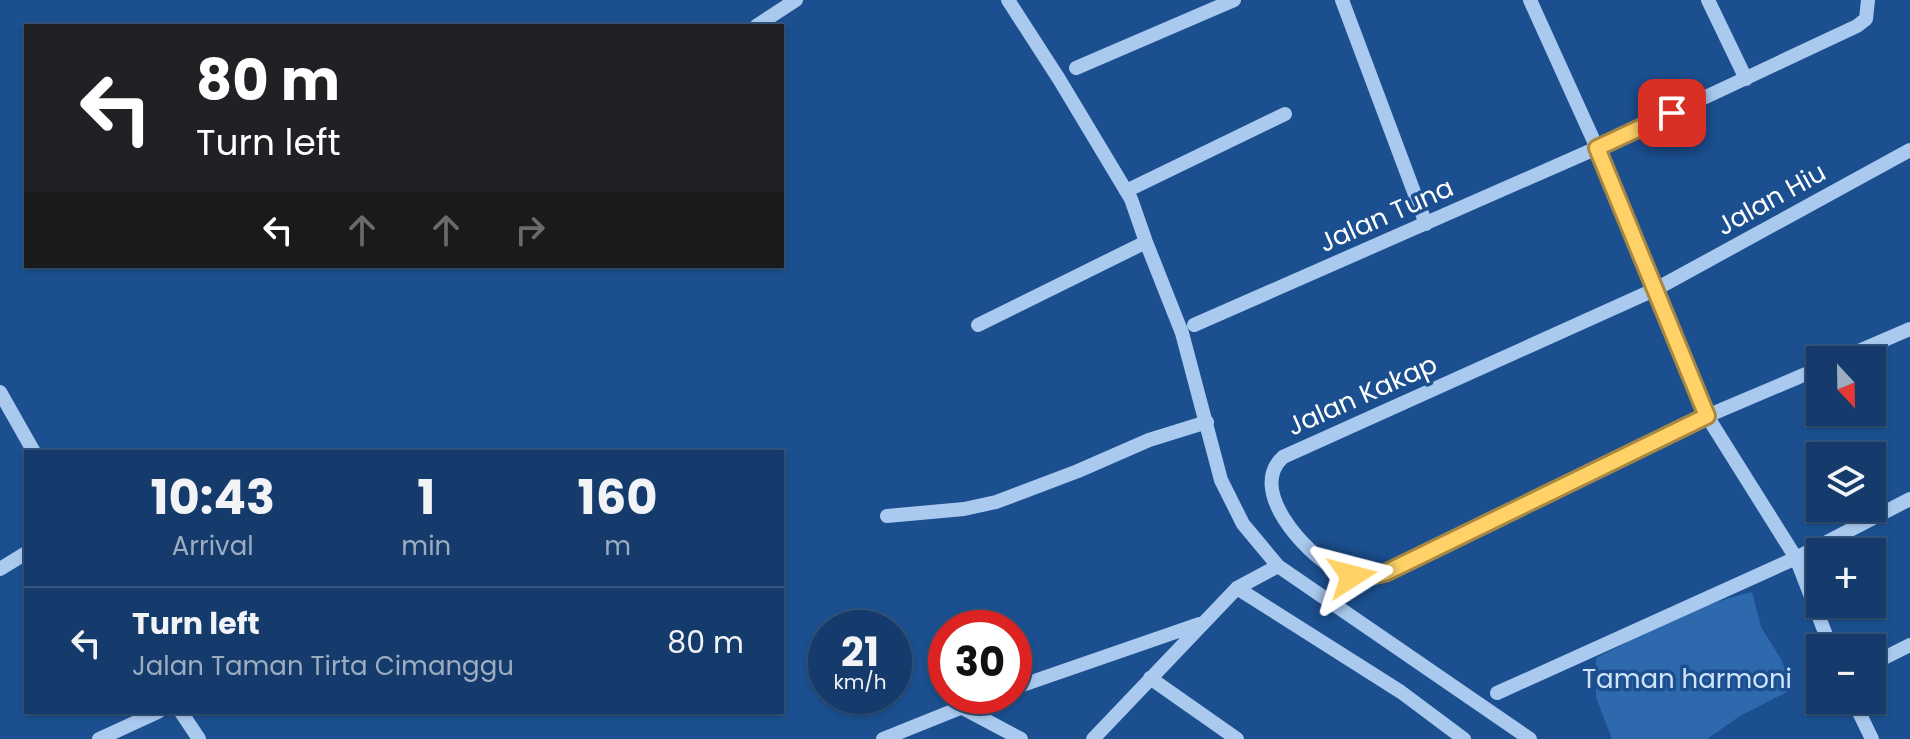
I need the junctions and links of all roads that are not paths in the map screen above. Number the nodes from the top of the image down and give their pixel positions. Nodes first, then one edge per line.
1 (796, 0) edge
2 (1008, 0) edge
3 (1234, 0) edge
4 (1342, 0) edge
5 (1530, 0) edge
6 (1708, 0) edge
7 (1868, 0) edge
8 (1200, 7) edge
9 (759, 24) edge
10 (1076, 68) dead end
11 (1746, 79) junction
12 (1285, 114) dead end
13 (1597, 148) junction
14 (1910, 150) edge
15 (1126, 191) junction
16 (1426, 224) junction
17 (1146, 242) junction
18 (1656, 289) junction
19 (978, 325) dead end
20 (1194, 325) dead end
21 (1910, 329) edge
22 (1871, 346) edge
23 (1806, 374) edge
24 (0, 392) edge
25 (1707, 416) junction
26 (1207, 422) junction
27 (33, 450) edge
28 (1910, 499) edge
29 (887, 516) dead end
30 (24, 554) edge
31 (1796, 558) junction
32 (1278, 566) junction
33 (0, 569) edge
34 (1237, 588) junction
35 (1203, 622) junction
36 (1826, 634) edge
37 (1910, 645) edge
38 (1886, 657) edge
39 (1150, 678) junction
40 (1032, 682) edge
41 (1497, 693) dead end
42 (154, 714) edge
43 (182, 714) edge
44 (941, 714) edge
45 (974, 714) edge
46 (1860, 714) edge
47 (99, 739) edge
48 (199, 739) edge
49 (883, 739) edge
50 (1021, 739) edge
51 (1093, 739) edge
52 (1237, 739) edge
53 (1464, 739) edge
54 (1530, 739) edge
55 (1872, 739) edge

1 - 9 street
2 - 15 street
3 - 8 street
4 - 16 street
5 - 13 street
6 - 11 street
7 - 11 street, Jalan Tuna
8 - 10 street
11 - 13 street, Jalan Tuna
12 - 15 street
13 - 16 street, Jalan Tuna
13 - 18 street
14 - 18 street, Jalan Hiu
15 - 17 street
16 - 20 street, Jalan Tuna
17 - 19 street
17 - 26 street
18 - 25 street
18 - 25 street, Jalan Kakap
21 - 22 street
23 - 25 street, Jalan Kakap
24 - 27 street
25 - 31 street
26 - 29 street
26 - 32 street
28 - 31 street
30 - 33 street
31 - 36 street
31 - 41 street
32 - 34 street
32 - 54 street
34 - 35 street
34 - 53 street
35 - 39 street
35 - 40 street
37 - 38 street
39 - 51 street
39 - 52 street
42 - 47 street
43 - 48 street
44 - 49 street
45 - 50 street
46 - 55 street

